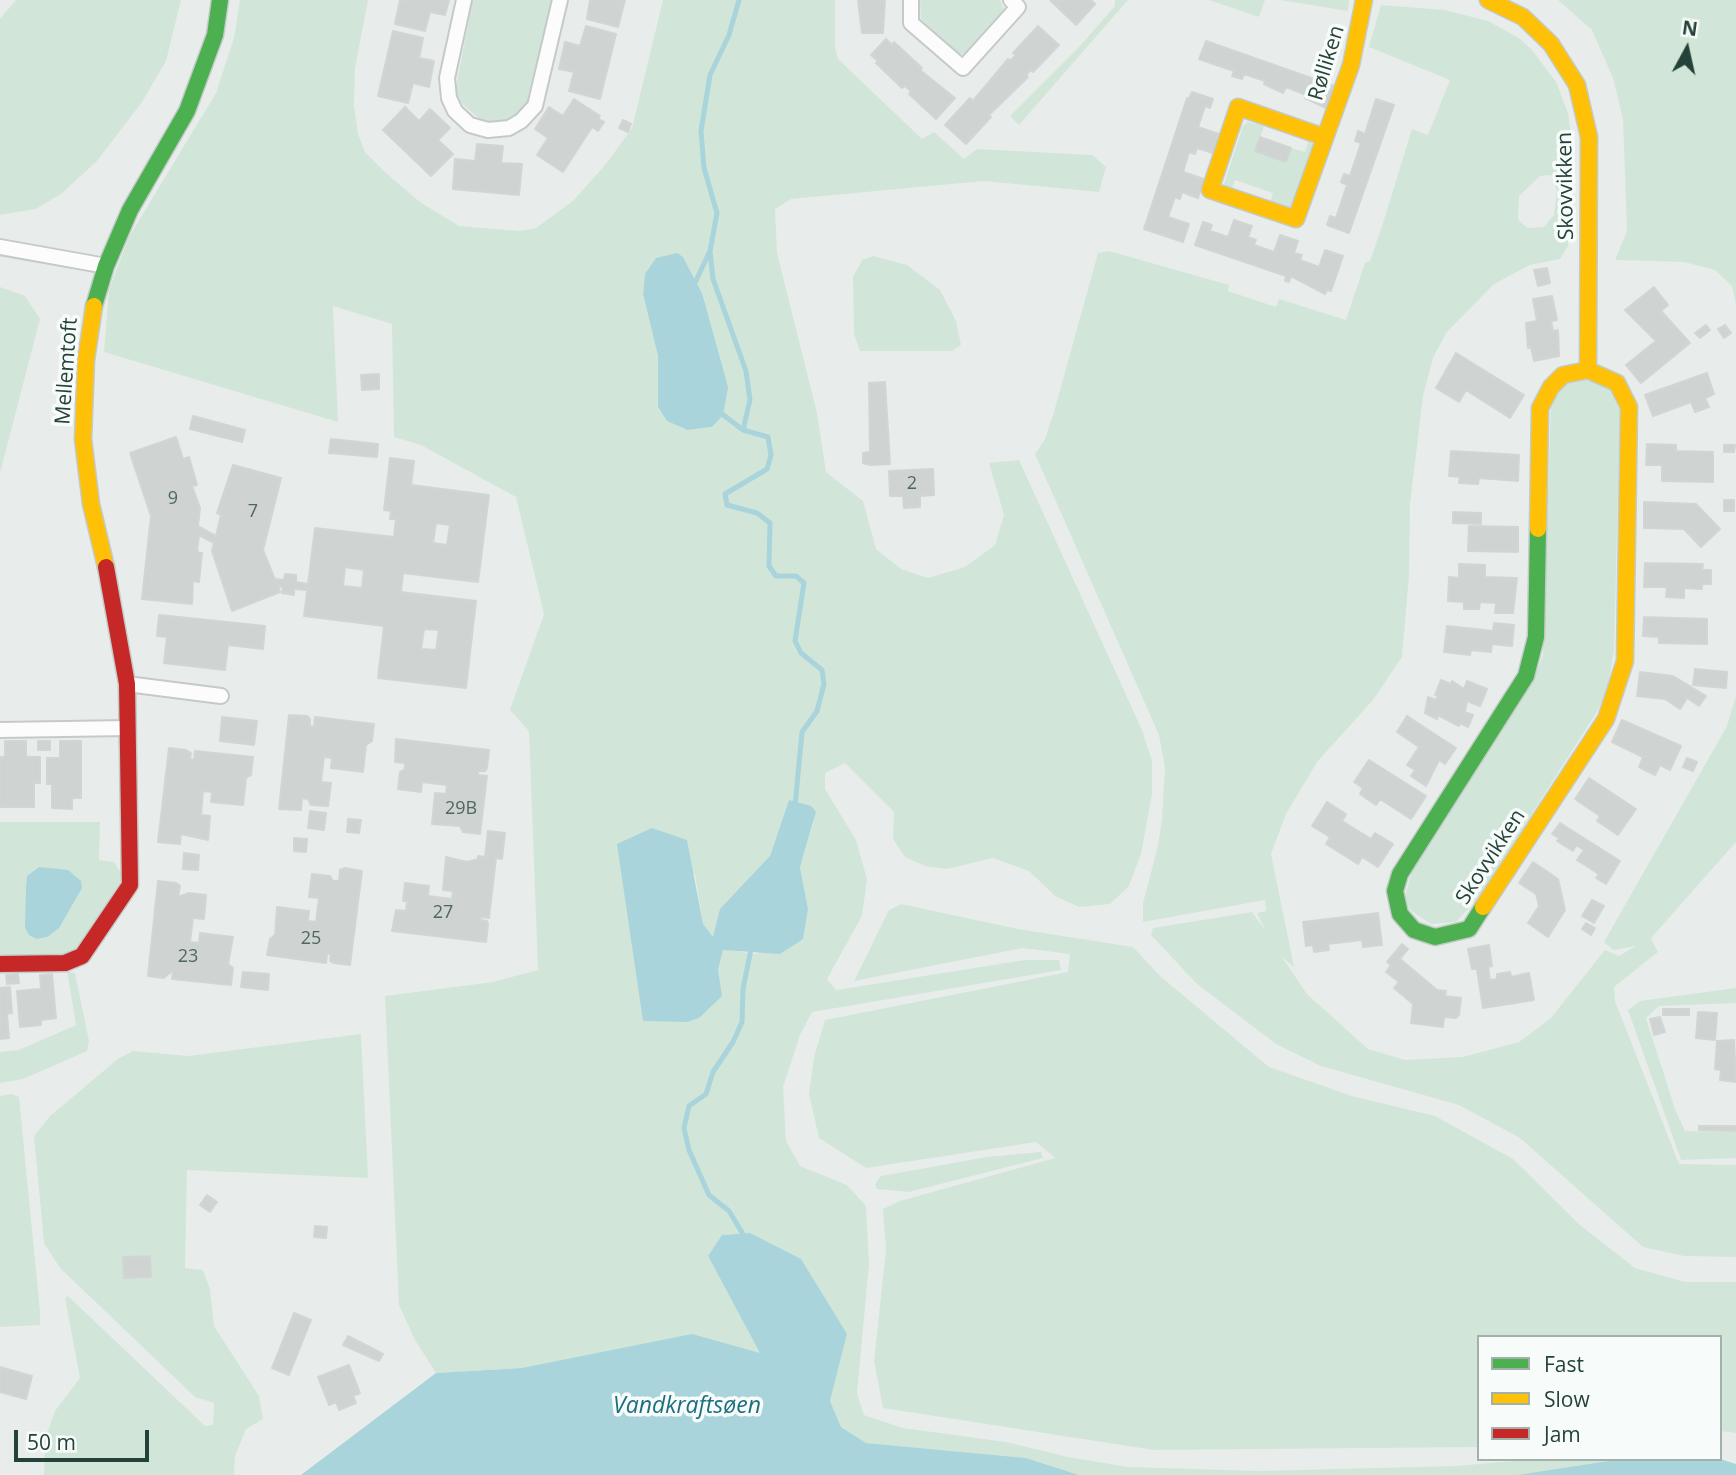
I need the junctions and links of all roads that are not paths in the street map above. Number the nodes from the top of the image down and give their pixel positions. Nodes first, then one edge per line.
1 (220, 0) edge
2 (464, 0) edge
3 (560, 0) edge
4 (911, 0) edge
5 (1011, 0) edge
6 (1364, 0) edge
7 (1488, 0) edge
8 (1324, 137) junction
9 (0, 247) edge
10 (106, 266) junction
11 (1588, 370) junction
12 (127, 684) junction
13 (220, 696) dead end
14 (128, 728) junction
15 (0, 730) edge
16 (0, 964) edge

1 - 10 street, Mellemtoft
2 - 3 street
4 - 5 street
6 - 8 street, Rølliken
7 - 11 street, Skovvikken
8 - 8 street, Rølliken
9 - 10 street
10 - 12 street, Mellemtoft
11 - 11 street, Skovvikken
12 - 13 street
12 - 14 street, Mellemtoft
14 - 15 street
14 - 16 street, Mellemtoft

